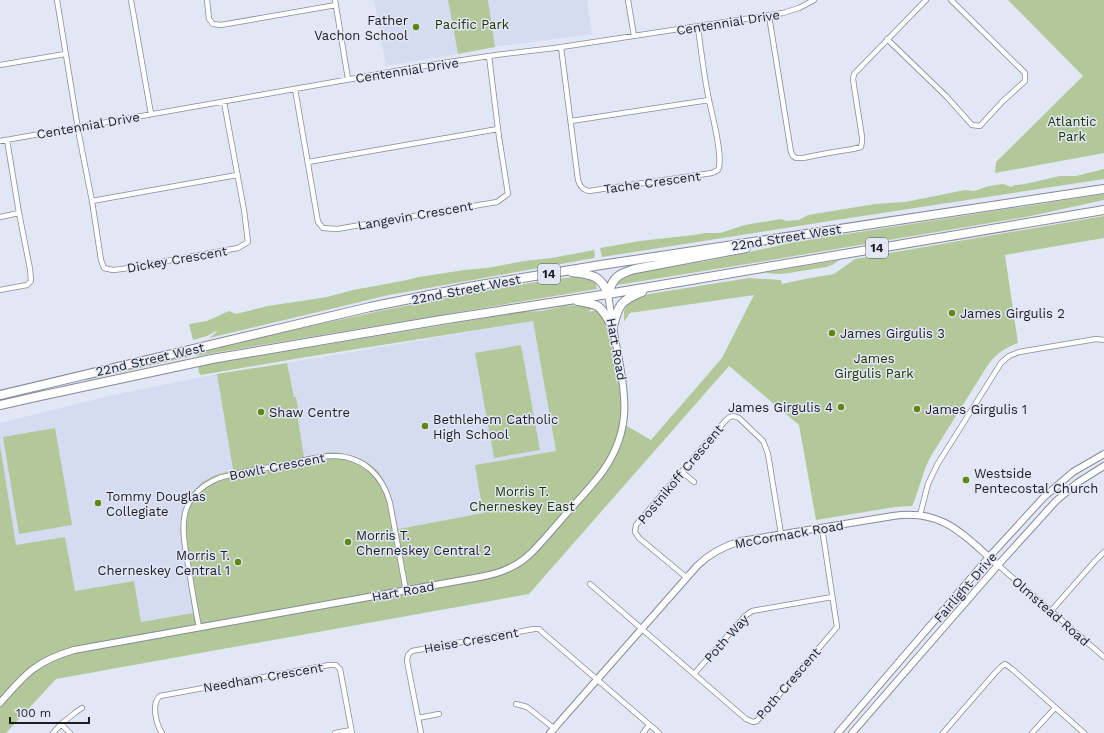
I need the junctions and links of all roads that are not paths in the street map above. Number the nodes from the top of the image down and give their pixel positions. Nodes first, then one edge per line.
1 (57, 0) edge
2 (131, 0) edge
3 (207, 0) edge
4 (628, 0) edge
5 (814, 0) edge
6 (926, 0) edge
7 (951, 0) edge
8 (335, 3) edge
9 (769, 16) junction
10 (698, 27) junction
11 (634, 36) junction
12 (888, 39) junction
13 (561, 47) junction
14 (65, 54) junction
15 (488, 56) junction
16 (0, 65) edge
17 (348, 79) junction
18 (295, 89) junction
19 (709, 100) junction
20 (224, 102) junction
21 (151, 114) junction
22 (571, 121) junction
23 (78, 127) junction
24 (498, 129) junction
25 (7, 140) junction
26 (0, 141) edge
27 (308, 162) junction
28 (237, 174) junction
29 (1104, 189) edge
30 (92, 201) junction
31 (1104, 206) edge
32 (1104, 210) edge
33 (19, 213) junction
34 (0, 217) edge
35 (1048, 219) junction
36 (775, 239) junction
37 (565, 271) junction
38 (651, 287) junction
39 (0, 290) edge
40 (608, 294) junction
41 (572, 299) junction
42 (613, 327) junction
43 (1104, 340) edge
44 (0, 395) edge
45 (0, 405) edge
46 (1104, 454) edge
47 (1104, 466) edge
48 (682, 472) junction
49 (694, 482) dead end
50 (920, 515) junction
51 (822, 528) junction
52 (781, 534) junction
53 (1104, 552) edge
54 (990, 558) junction
55 (998, 565) junction
56 (686, 577) junction
57 (590, 584) dead end
58 (406, 591) junction
59 (832, 597) junction
60 (1051, 611) junction
61 (199, 627) junction
62 (642, 628) junction
63 (1103, 655) edge
64 (694, 674) junction
65 (596, 679) junction
66 (0, 703) edge
67 (516, 704) dead end
68 (82, 708) dead end
69 (1055, 708) junction
70 (439, 714) dead end
71 (418, 718) junction
72 (61, 724) junction
73 (649, 725) junction
74 (552, 731) edge
75 (351, 732) edge
76 (53, 733) edge
77 (70, 733) edge
78 (162, 733) edge
79 (335, 733) edge
80 (421, 733) edge
81 (643, 733) edge
82 (659, 733) edge
83 (838, 733) edge
84 (852, 733) edge
85 (943, 733) edge
86 (1032, 733) edge
87 (1084, 733) edge

1 - 14 street, Dickey Crescent
2 - 21 street
3 - 8 street
4 - 11 street
5 - 9 street, Centennial Drive
6 - 12 street
7 - 12 street
8 - 17 street
9 - 10 street, Centennial Drive
9 - 12 street
10 - 11 street, Centennial Drive
10 - 19 street, Tache Crescent
11 - 13 street, Centennial Drive
13 - 15 street, Centennial Drive
13 - 22 street, Tache Crescent
14 - 16 street
14 - 23 street, Dickey Crescent
15 - 17 street, Centennial Drive
15 - 24 street, Langevin Crescent
17 - 18 street, Centennial Drive
18 - 20 street, Centennial Drive
18 - 27 street, Langevin Crescent
19 - 22 street
19 - 22 street, Tache Crescent
20 - 21 street, Centennial Drive
20 - 28 street, Dickey Crescent
21 - 23 street, Centennial Drive
23 - 25 street, Centennial Drive
23 - 30 street, Dickey Crescent
24 - 27 street
24 - 27 street, Langevin Crescent
25 - 26 street, Centennial Drive
25 - 33 street
28 - 30 street
28 - 30 street, Dickey Crescent
29 - 36 highway, 22nd Street West / 14
31 - 35 highway
32 - 35 highway, 22nd Street West / 14
33 - 34 street
33 - 39 street
35 - 38 highway, 22nd Street West / 14
36 - 37 highway, 22nd Street West / 14
36 - 40 highway
37 - 40 highway
37 - 44 highway, 22nd Street West / 14
38 - 40 highway, 22nd Street West / 14
38 - 42 highway
40 - 41 highway, 22nd Street West / 14
40 - 42 street, Hart Road
41 - 42 highway
41 - 45 highway, 22nd Street West / 14
42 - 58 street, Hart Road
43 - 50 street
46 - 54 street, Fairlight Drive
47 - 55 street, Fairlight Drive
48 - 49 street
48 - 52 street, Postnikoff Crescent
48 - 56 street, Postnikoff Crescent
50 - 51 street, McCormack Road
50 - 54 street, McCormack Road
51 - 52 street, McCormack Road
51 - 59 street, Poth Crescent
52 - 56 street, McCormack Road
53 - 60 street
54 - 55 street, McCormack Road
54 - 83 street, Fairlight Drive
55 - 60 street, Olmstead Road
55 - 84 street, Fairlight Drive
56 - 62 street, McCormack Road
57 - 62 street, Poth Crescent
58 - 61 street, Hart Road
58 - 61 street, Bowlt Crescent
59 - 64 street, Poth Way
59 - 64 street, Poth Crescent
60 - 63 street, Olmstead Road
61 - 66 street, Hart Road
62 - 64 street, Poth Crescent
62 - 65 street, McCormack Road
65 - 71 street, Heise Crescent
65 - 73 street
65 - 74 street, McCormack Road
67 - 74 street
68 - 72 street
69 - 85 street
69 - 86 street
69 - 87 street
70 - 71 street
71 - 80 street, Heise Crescent
72 - 76 street
72 - 77 street
73 - 81 street
73 - 82 street
75 - 78 street, Needham Crescent
75 - 79 street

